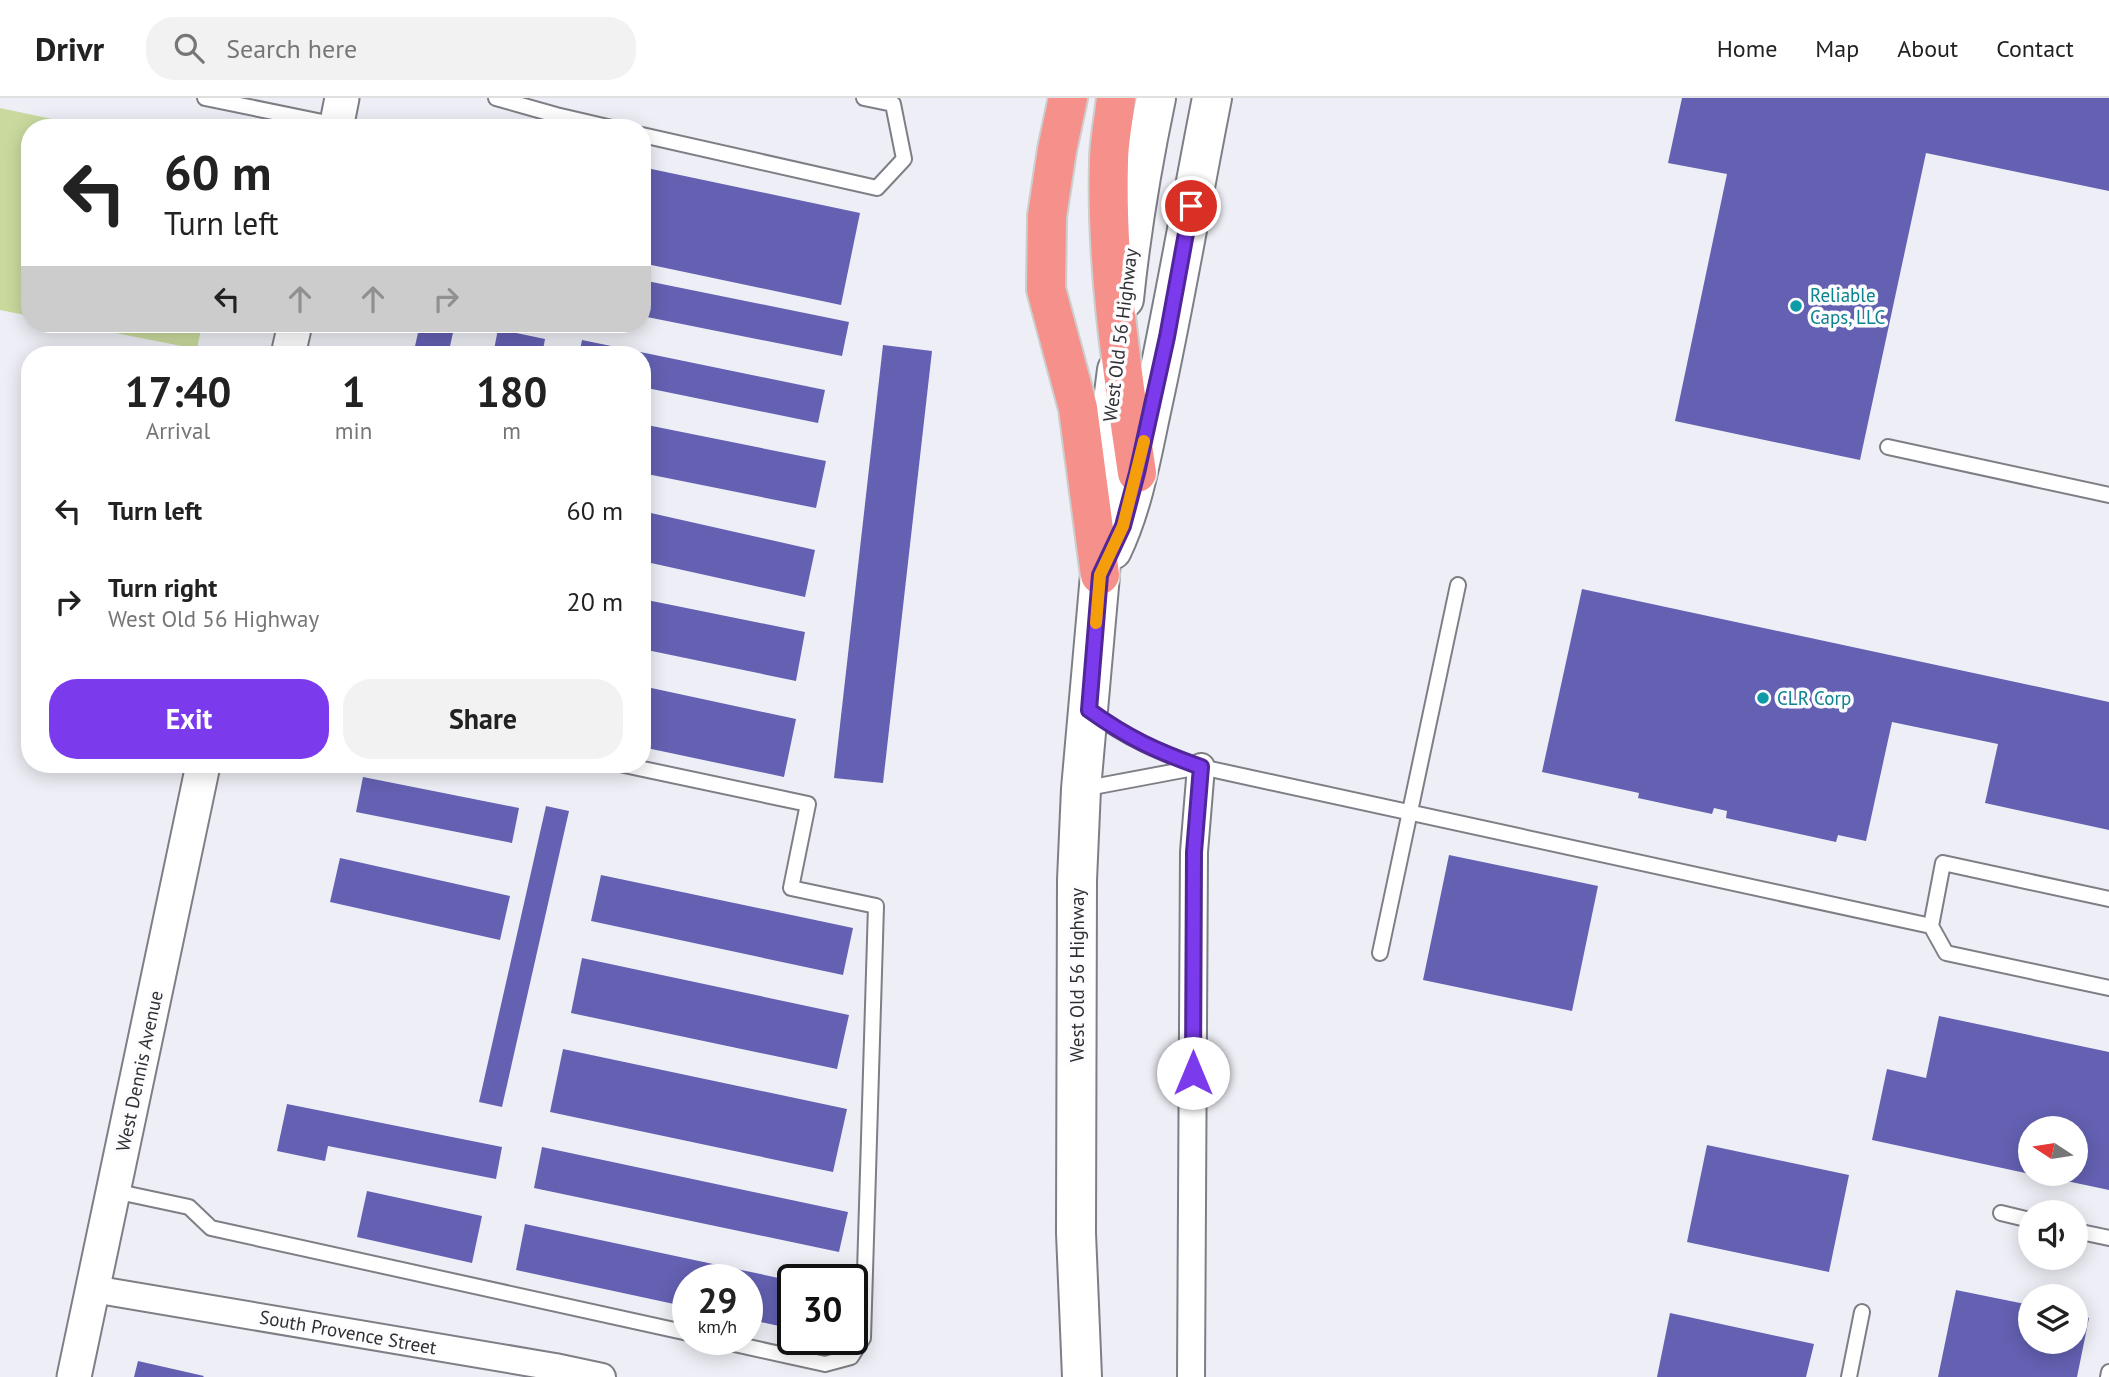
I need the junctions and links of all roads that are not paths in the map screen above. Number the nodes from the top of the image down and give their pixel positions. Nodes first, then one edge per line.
1 (205, 98) edge
2 (496, 98) edge
3 (864, 98) edge
4 (1069, 98) edge
5 (1116, 98) edge
6 (1156, 98) edge
7 (1212, 98) edge
8 (338, 117) edge
9 (573, 119) edge
10 (651, 137) edge
11 (1119, 353) junction
12 (1888, 447) dead end
13 (1137, 473) junction
14 (2109, 495) edge
15 (1100, 575) junction
16 (1458, 585) dead end
17 (1089, 710) junction
18 (1201, 767) junction
19 (651, 771) edge
20 (201, 773) edge
21 (1081, 789) junction
22 (1411, 812) junction
23 (2109, 899) edge
24 (1931, 926) junction
25 (1380, 953) dead end
26 (2109, 988) edge
27 (114, 1191) junction
28 (2001, 1213) dead end
29 (2018, 1217) edge
30 (2088, 1234) edge
31 (2109, 1238) edge
32 (93, 1289) junction
33 (1863, 1312) dead end
34 (672, 1330) edge
35 (763, 1350) edge
36 (74, 1377) edge
37 (602, 1377) edge
38 (1082, 1377) edge
39 (1191, 1377) edge
40 (1849, 1377) edge

1 - 8 lane
2 - 9 lane
3 - 10 lane
4 - 15 highway
5 - 11 highway
6 - 11 main road, West Old 56 Highway
7 - 13 main road, West Old 56 Highway
11 - 13 highway
11 - 15 main road, West Old 56 Highway
12 - 14 lane
13 - 15 main road, West Old 56 Highway
15 - 17 main road, West Old 56 Highway
16 - 22 lane
17 - 18 lane
17 - 21 main road, West Old 56 Highway
18 - 21 lane
18 - 22 lane
18 - 39 street
19 - 35 lane
20 - 27 street, West Dennis Avenue
21 - 38 main road, West Old 56 Highway
22 - 24 lane
22 - 25 lane
23 - 24 lane
24 - 26 lane
27 - 32 street, West Dennis Avenue
27 - 34 lane
28 - 29 lane
30 - 31 lane
32 - 36 street, West Dennis Avenue
32 - 37 street, South Provence Street
33 - 40 lane

